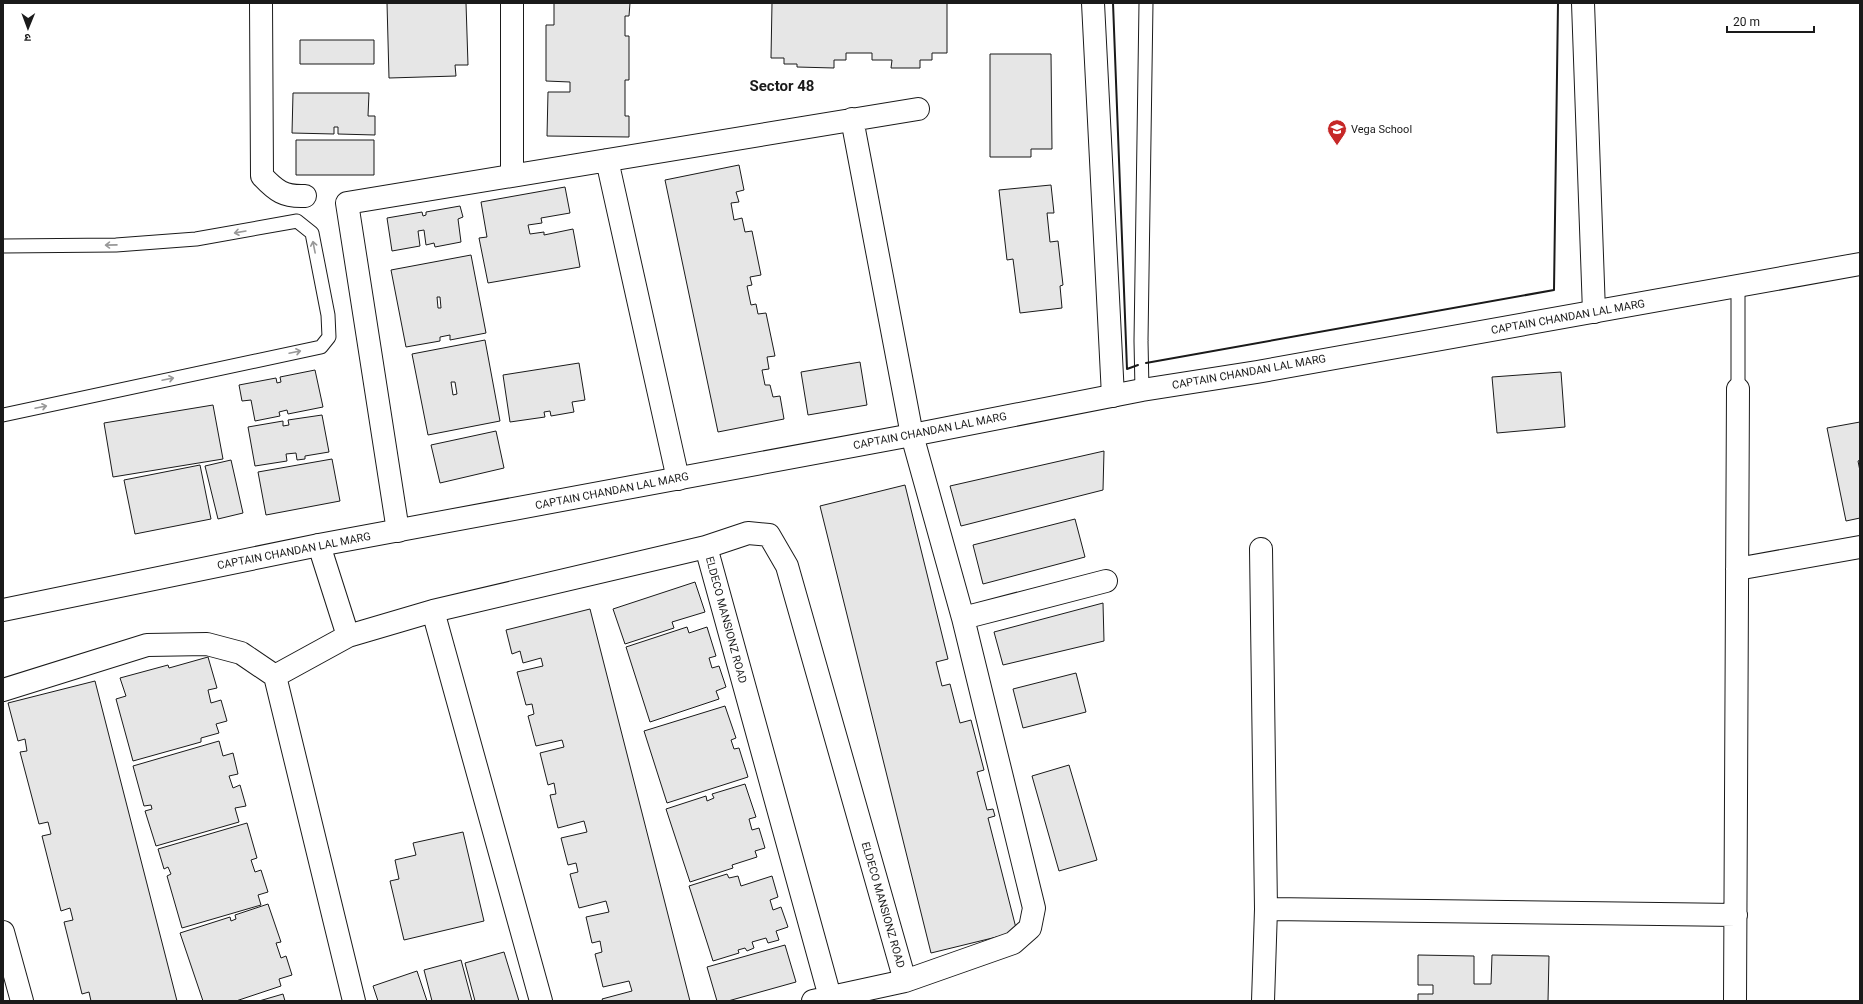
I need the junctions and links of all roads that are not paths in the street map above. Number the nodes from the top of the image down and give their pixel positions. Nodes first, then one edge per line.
1 (262, 3) edge
2 (512, 3) edge
3 (1093, 3) edge
4 (1146, 3) edge
5 (1583, 3) edge
6 (918, 109) dead end
7 (852, 119) junction
8 (607, 160) junction
9 (512, 176) junction
10 (305, 196) dead end
11 (3, 246) edge
12 (1860, 264) edge
13 (1738, 286) junction
14 (1594, 312) junction
15 (1738, 389) joint
16 (1142, 390) junction
17 (1114, 396) junction
18 (3, 415) edge
19 (912, 435) junction
20 (678, 479) junction
21 (398, 531) junction
22 (319, 545) junction
23 (706, 547) junction
24 (1860, 548) edge
25 (1261, 549) dead end
26 (1737, 569) junction
27 (1106, 581) dead end
28 (3, 610) edge
29 (433, 611) junction
30 (963, 618) junction
31 (348, 636) junction
32 (275, 676) junction
33 (3, 690) edge
34 (1266, 908) junction
35 (1736, 915) junction
36 (3, 932) edge
37 (904, 980) junction
38 (822, 999) edge
39 (22, 1001) edge
40 (354, 1001) edge
41 (541, 1001) edge
42 (1263, 1001) edge
43 (1735, 1001) edge

1 - 10 street
2 - 9 street
3 - 17 street
4 - 16 lane
5 - 14 street
6 - 7 street
7 - 8 street
7 - 19 street
8 - 9 street
8 - 20 street
9 - 21 street
18 -> 11 lane
12 - 13 street, CAPTAIN CHANDAN LAL MARG
13 - 14 street, CAPTAIN CHANDAN LAL MARG
13 - 15 lane
14 - 16 street, CAPTAIN CHANDAN LAL MARG
15 - 26 street
16 - 17 street, CAPTAIN CHANDAN LAL MARG
17 - 19 street, CAPTAIN CHANDAN LAL MARG
19 - 20 street, CAPTAIN CHANDAN LAL MARG
19 - 30 street
20 - 21 street, CAPTAIN CHANDAN LAL MARG
21 - 22 street, CAPTAIN CHANDAN LAL MARG
22 - 28 street, CAPTAIN CHANDAN LAL MARG
22 - 31 street
23 - 29 street
23 - 37 street, ELDECO MANSIONZ ROAD
23 - 38 street, ELDECO MANSIONZ ROAD
24 - 26 street
25 - 34 street
26 - 35 street
27 - 30 street
29 - 31 street
29 - 41 street
30 - 37 street
31 - 32 street
32 - 33 street
32 - 40 street
34 - 35 street
34 - 42 street
35 - 43 street
36 - 39 street
37 - 38 street

